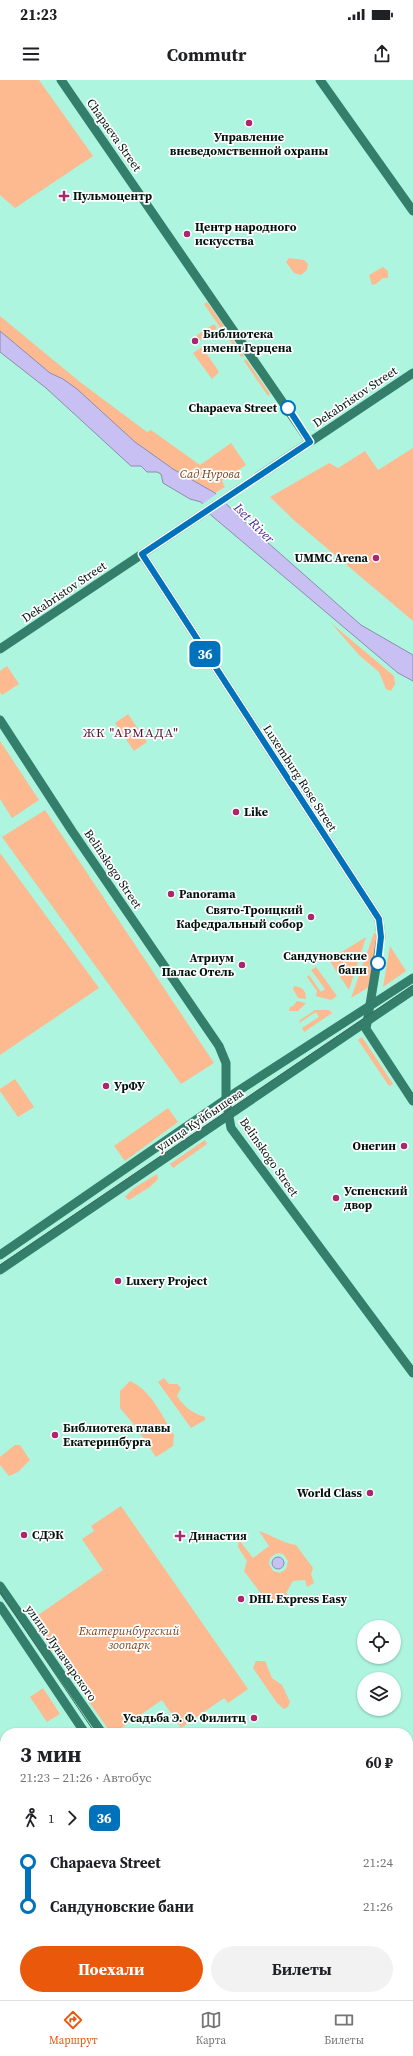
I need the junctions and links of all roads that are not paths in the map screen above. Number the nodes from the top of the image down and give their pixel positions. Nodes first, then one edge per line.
1 (61, 80) edge
2 (320, 80) edge
3 (413, 211) edge
4 (413, 373) edge
5 (310, 442) junction
6 (142, 554) junction
7 (0, 649) edge
8 (0, 720) edge
9 (413, 978) edge
10 (413, 990) edge
11 (370, 1007) junction
12 (368, 1020) junction
13 (347, 1021) junction
14 (363, 1028) junction
15 (226, 1100) junction
16 (413, 1101) edge
17 (227, 1116) junction
18 (0, 1255) edge
19 (0, 1270) edge
20 (413, 1373) edge
21 (0, 1586) edge
22 (0, 1606) edge
23 (82, 1728) edge
24 (99, 1728) edge

1 - 5 main road, Chapaeva Street
2 - 3 main road
4 - 5 main road, Dekabristov Street
5 - 6 main road, Dekabristov Street
6 - 7 main road, Dekabristov Street
6 - 11 main road, Luxemburg Rose Street
8 - 15 main road, Belinskogo Street
9 - 11 main road, улица Куйбышева
10 - 12 main road
11 - 12 main road, Luxemburg Rose Street
11 - 13 main road, улица Куйбышева
12 - 14 main road, Luxemburg Rose Street
13 - 14 main road
13 - 15 main road, улица Куйбышева
14 - 16 main road
14 - 17 main road, улица Куйбышева
15 - 17 main road, Belinskogo Street
15 - 18 main road, улица Куйбышева
17 - 19 main road, улица Куйбышева
17 - 20 main road, Belinskogo Street
21 - 24 main road, улица Луначарского
22 - 23 main road, улица Луначарского

